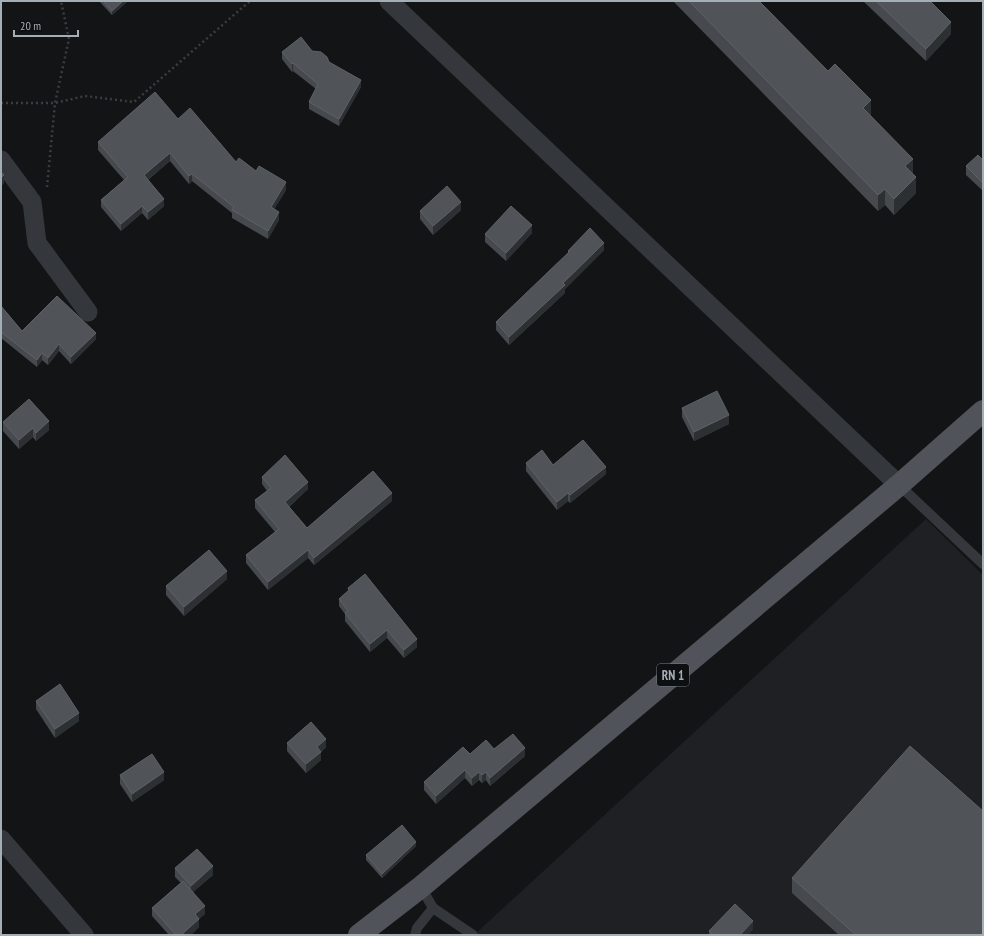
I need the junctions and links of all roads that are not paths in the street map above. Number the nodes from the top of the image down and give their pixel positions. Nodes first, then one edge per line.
1 (389, 1) edge
2 (1, 160) edge
3 (88, 312) dead end
4 (983, 411) edge
5 (898, 485) junction
6 (983, 564) edge
7 (1, 839) edge
8 (421, 887) junction
9 (433, 908) junction
10 (84, 935) edge
11 (359, 935) edge
12 (415, 935) edge
13 (473, 935) edge

1 - 5 street
2 - 3 street
4 - 5 main road, RN 1
5 - 6 lane
5 - 8 main road, RN 1
7 - 10 street
8 - 9 lane
8 - 11 main road, RN 1
9 - 12 lane
9 - 13 lane

